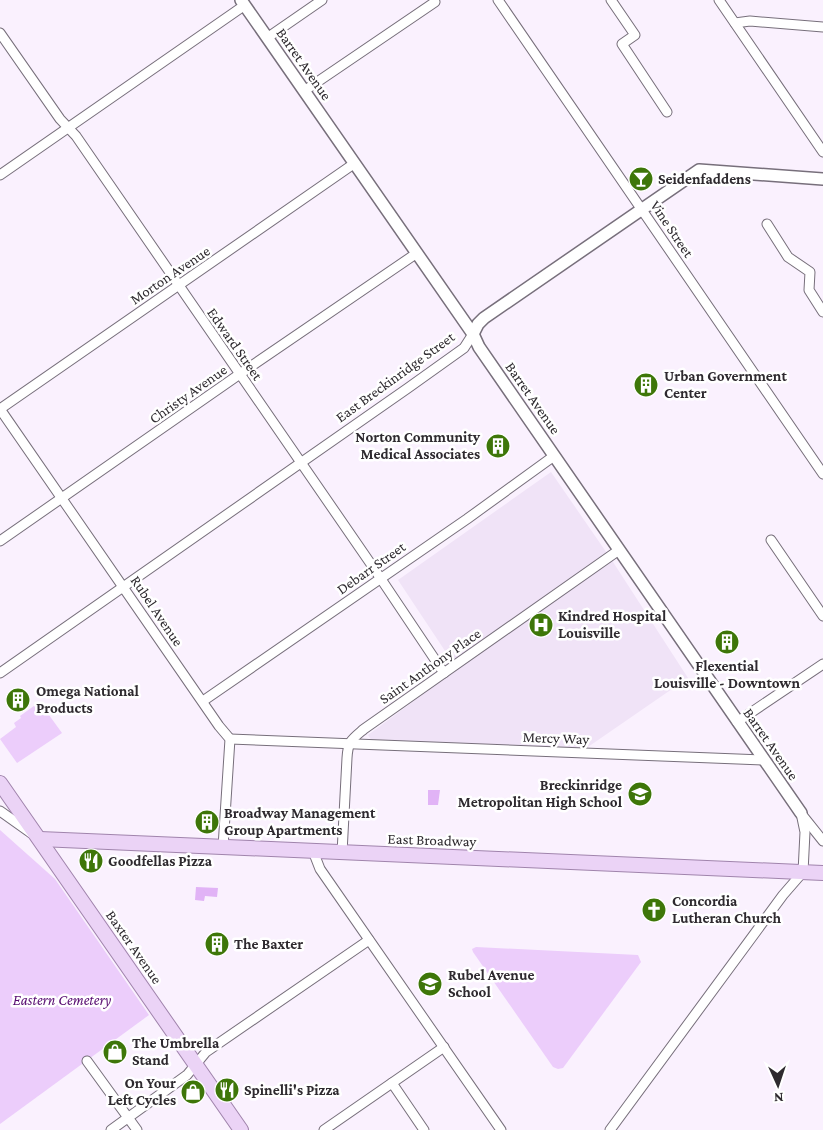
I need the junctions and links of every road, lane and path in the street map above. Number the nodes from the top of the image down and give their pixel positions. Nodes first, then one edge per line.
1 (322, 0) edge
2 (498, 0) edge
3 (611, 0) edge
4 (719, 0) edge
5 (435, 2) dead end
6 (243, 3) edge
7 (735, 23) junction
8 (823, 27) edge
9 (0, 33) edge
10 (267, 38) junction
11 (304, 91) junction
12 (667, 112) dead end
13 (68, 128) junction
14 (823, 152) edge
15 (355, 163) junction
16 (0, 175) edge
17 (823, 179) edge
18 (641, 209) junction
19 (766, 224) dead end
20 (417, 253) junction
21 (178, 285) junction
22 (823, 312) edge
23 (473, 334) junction
24 (240, 374) junction
25 (0, 409) edge
26 (554, 456) junction
27 (301, 462) junction
28 (823, 474) edge
29 (62, 498) junction
30 (771, 540) dead end
31 (0, 541) edge
32 (619, 550) junction
33 (380, 578) junction
34 (124, 586) junction
35 (823, 616) edge
36 (823, 664) edge
37 (0, 673) edge
38 (444, 673) junction
39 (202, 702) junction
40 (737, 722) junction
41 (230, 739) junction
42 (348, 744) junction
43 (763, 760) junction
44 (0, 783) edge
45 (0, 811) edge
46 (801, 813) junction
47 (40, 839) junction
48 (823, 841) edge
49 (223, 847) junction
50 (314, 851) junction
51 (342, 853) junction
52 (803, 872) junction
53 (823, 873) edge
54 (369, 940) junction
55 (444, 1047) junction
56 (87, 1061) dead end
57 (195, 1064) junction
58 (392, 1083) junction
59 (128, 1117) junction
60 (111, 1130) edge
61 (137, 1130) edge
62 (241, 1130) edge
63 (324, 1130) edge
64 (424, 1130) edge
65 (501, 1130) edge
66 (610, 1130) edge

1 - 10 street
2 - 18 street, Vine Street
3 - 12 street
4 - 7 street
5 - 11 street
6 - 10 street, Barret Avenue
6 - 13 street
7 - 8 street
7 - 14 street
9 - 13 street, Edward Street
10 - 11 street, Barret Avenue
11 - 15 street, Barret Avenue
13 - 16 street
13 - 21 street, Edward Street
15 - 20 street, Barret Avenue
15 - 21 street, Morton Avenue
17 - 18 street, East Breckinridge Street
18 - 23 street, East Breckinridge Street
18 - 28 street, Vine Street
19 - 22 street
20 - 23 street, Barret Avenue
20 - 24 street, Christy Avenue
21 - 24 street, Edward Street
21 - 25 street, Morton Avenue
23 - 26 street, Barret Avenue
23 - 27 street, East Breckinridge Street
24 - 27 street, Edward Street
24 - 29 street, Christy Avenue
25 - 29 street, Rubel Avenue
26 - 32 street, Barret Avenue
26 - 33 street, Debarr Street
27 - 33 street, Edward Street
27 - 34 street, East Breckinridge Street
29 - 31 street, Christy Avenue
29 - 34 street, Rubel Avenue
30 - 35 street
32 - 38 street, Saint Anthony Place
32 - 40 street, Barret Avenue
33 - 38 street, Edward Street
33 - 39 street, Debarr Street
34 - 37 street, East Breckinridge Street
34 - 39 street, Rubel Avenue
36 - 40 street
38 - 42 street, Saint Anthony Place
39 - 41 street, Rubel Avenue
40 - 43 street, Barret Avenue
41 - 42 street, Mercy Way
41 - 49 street
42 - 43 street, Mercy Way
42 - 51 street
43 - 46 street, Barret Avenue
44 - 47 main road, Baxter Avenue
45 - 47 street
46 - 48 street, Barret Avenue
46 - 52 street, Barret Avenue
47 - 49 main road, East Broadway
47 - 57 main road, Baxter Avenue
49 - 50 main road, East Broadway
50 - 51 main road, East Broadway
50 - 54 street
51 - 52 main road, East Broadway
52 - 53 main road, East Broadway
52 - 66 street
54 - 55 street
54 - 57 street
55 - 58 street
55 - 65 street
56 - 59 street
57 - 59 street
57 - 62 main road, Baxter Avenue
58 - 63 street
58 - 64 street
59 - 60 street
59 - 61 street

